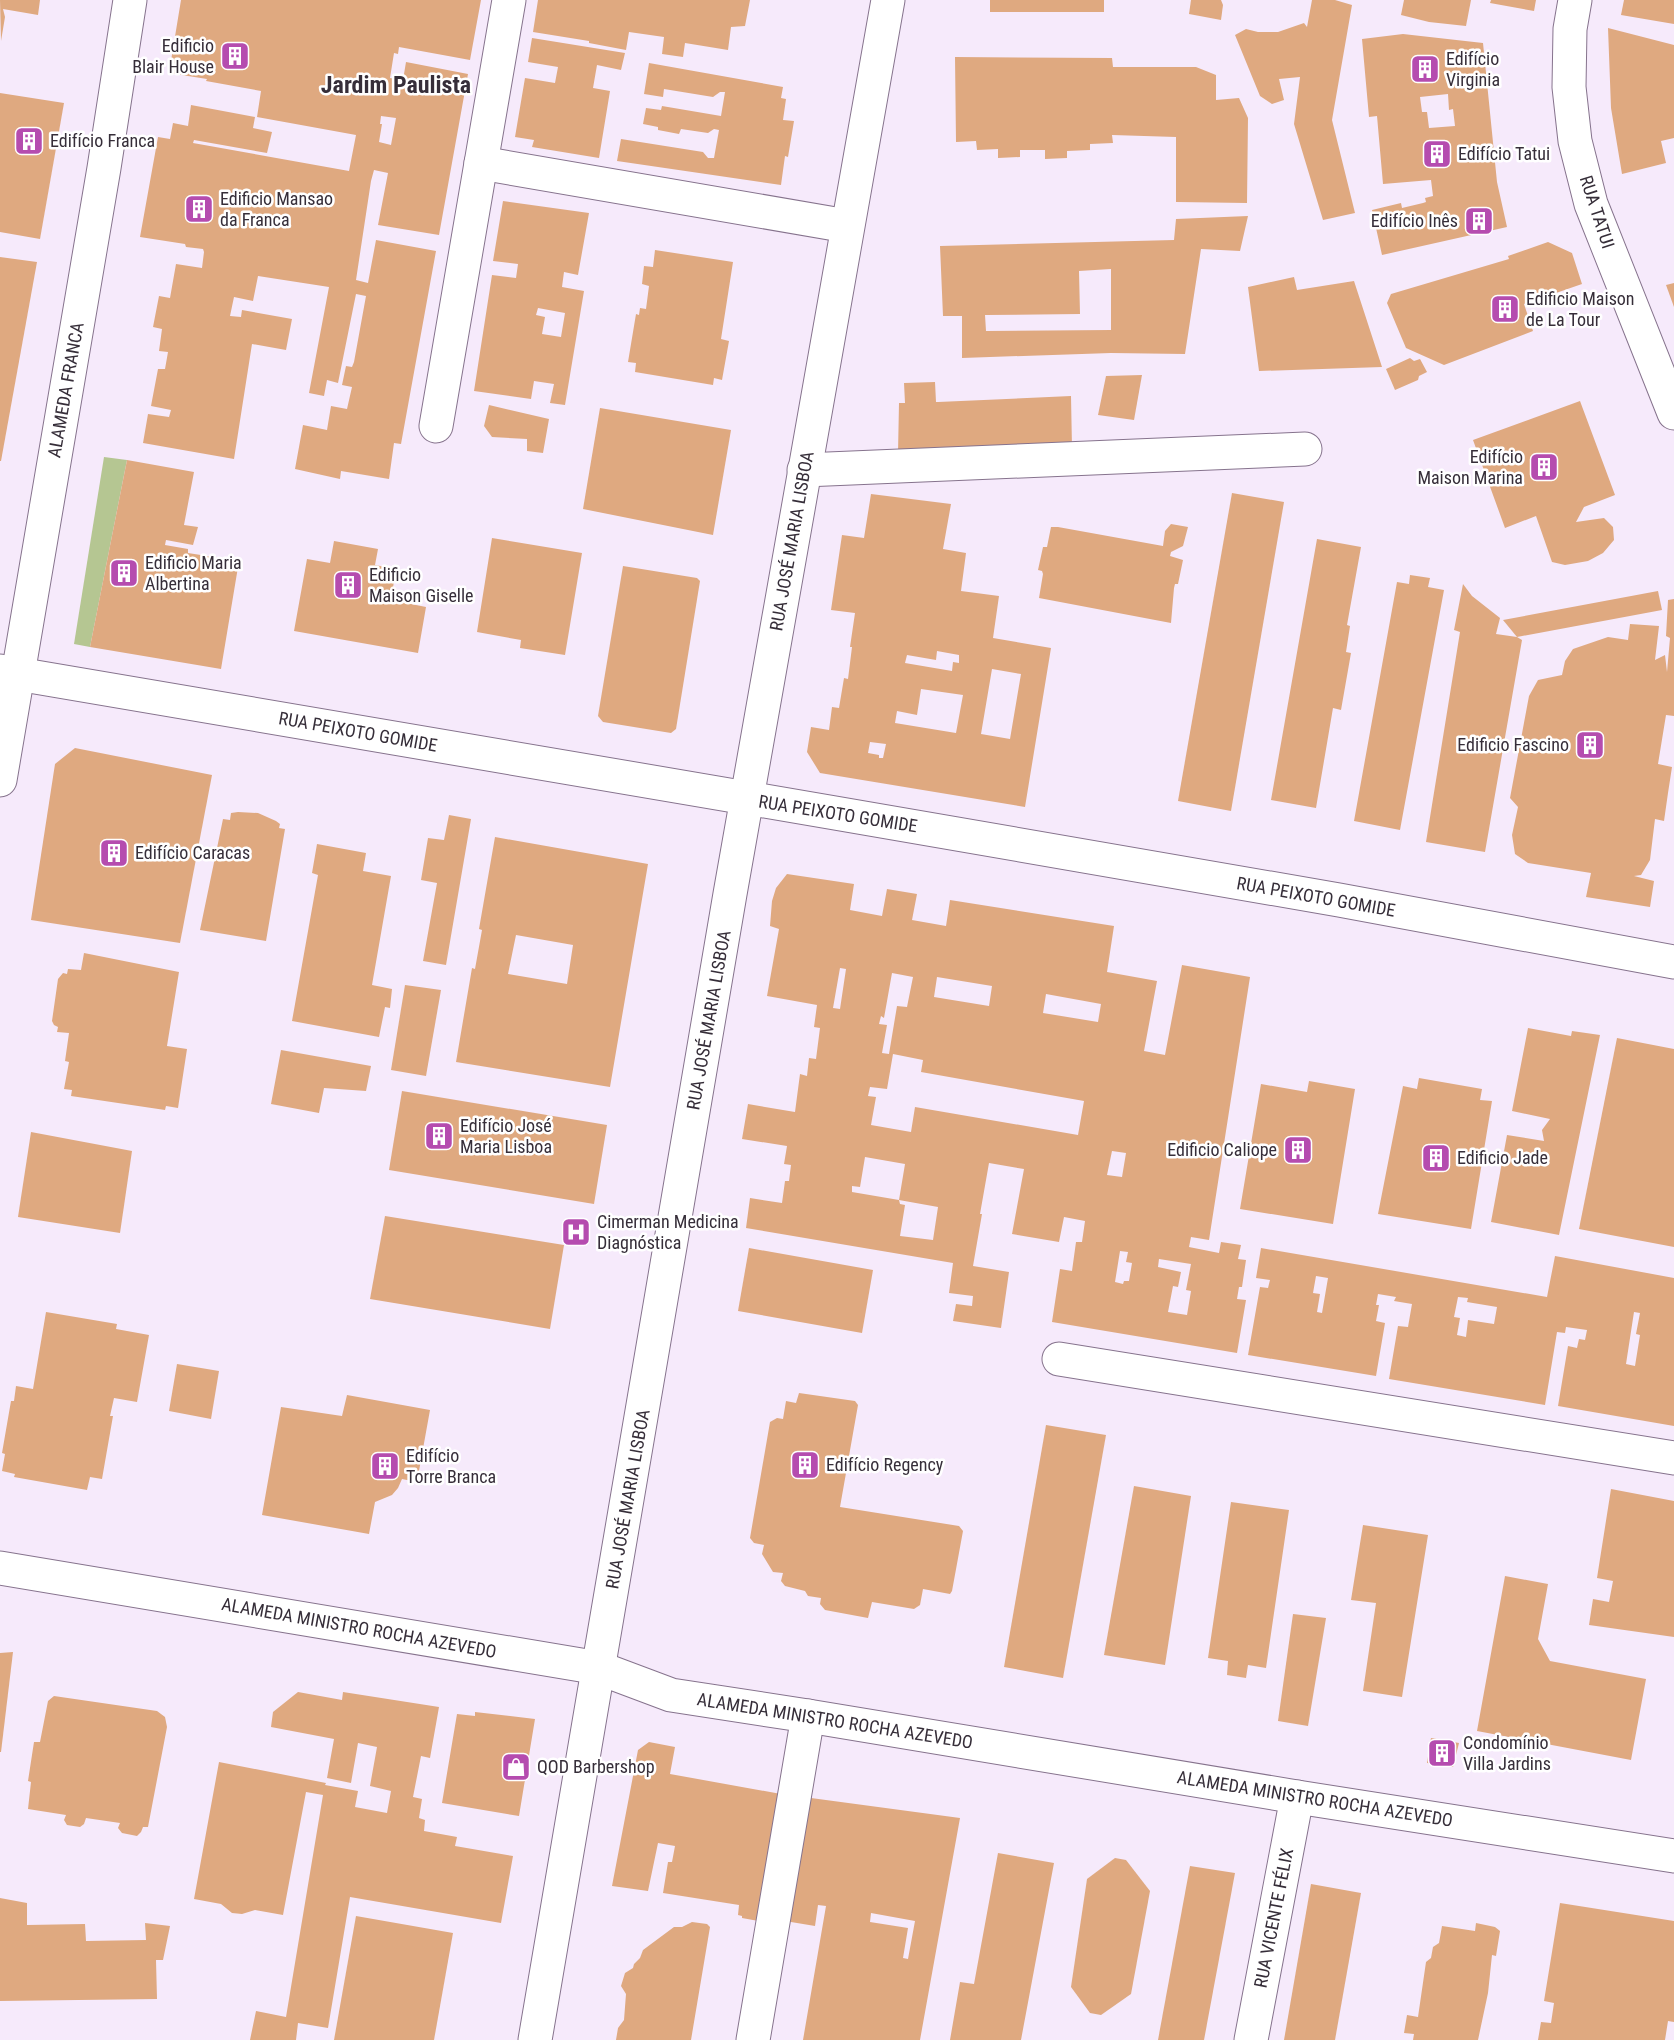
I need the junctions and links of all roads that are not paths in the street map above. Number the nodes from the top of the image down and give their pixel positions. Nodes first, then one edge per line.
1 (130, 0) edge
2 (509, 0) edge
3 (888, 0) edge
4 (1575, 0) edge
5 (481, 164) junction
6 (847, 226) junction
7 (1674, 413) edge
8 (436, 426) dead end
9 (1305, 449) dead end
10 (804, 470) junction
11 (9, 673) edge
12 (0, 780) edge
13 (747, 799) junction
14 (1674, 962) edge
15 (1059, 1359) dead end
16 (1674, 1458) edge
17 (0, 1568) edge
18 (599, 1668) junction
19 (808, 1716) junction
20 (1297, 1797) junction
21 (1672, 1847) edge
22 (535, 2040) edge
23 (753, 2040) edge
24 (1251, 2040) edge

1 - 11 street, ALAMEDA FRANCA
2 - 5 street
3 - 6 street, RUA JOSÉ MARIA LISBOA
4 - 7 street, RUA TATUI
5 - 6 street
5 - 8 street
6 - 10 street, RUA JOSÉ MARIA LISBOA
9 - 10 street
10 - 13 street, RUA JOSÉ MARIA LISBOA
11 - 12 street, ALAMEDA FRANCA
11 - 13 street, RUA PEIXOTO GOMIDE
13 - 14 street, RUA PEIXOTO GOMIDE
13 - 18 street, RUA JOSÉ MARIA LISBOA
15 - 16 street
17 - 18 street, ALAMEDA MINISTRO ROCHA AZEVEDO
18 - 19 street, ALAMEDA MINISTRO ROCHA AZEVEDO
18 - 22 street, RUA JOSÉ MARIA LISBOA
19 - 20 street, ALAMEDA MINISTRO ROCHA AZEVEDO
19 - 23 street
20 - 21 street, ALAMEDA MINISTRO ROCHA AZEVEDO
20 - 24 street, RUA VICENTE FÉLIX

